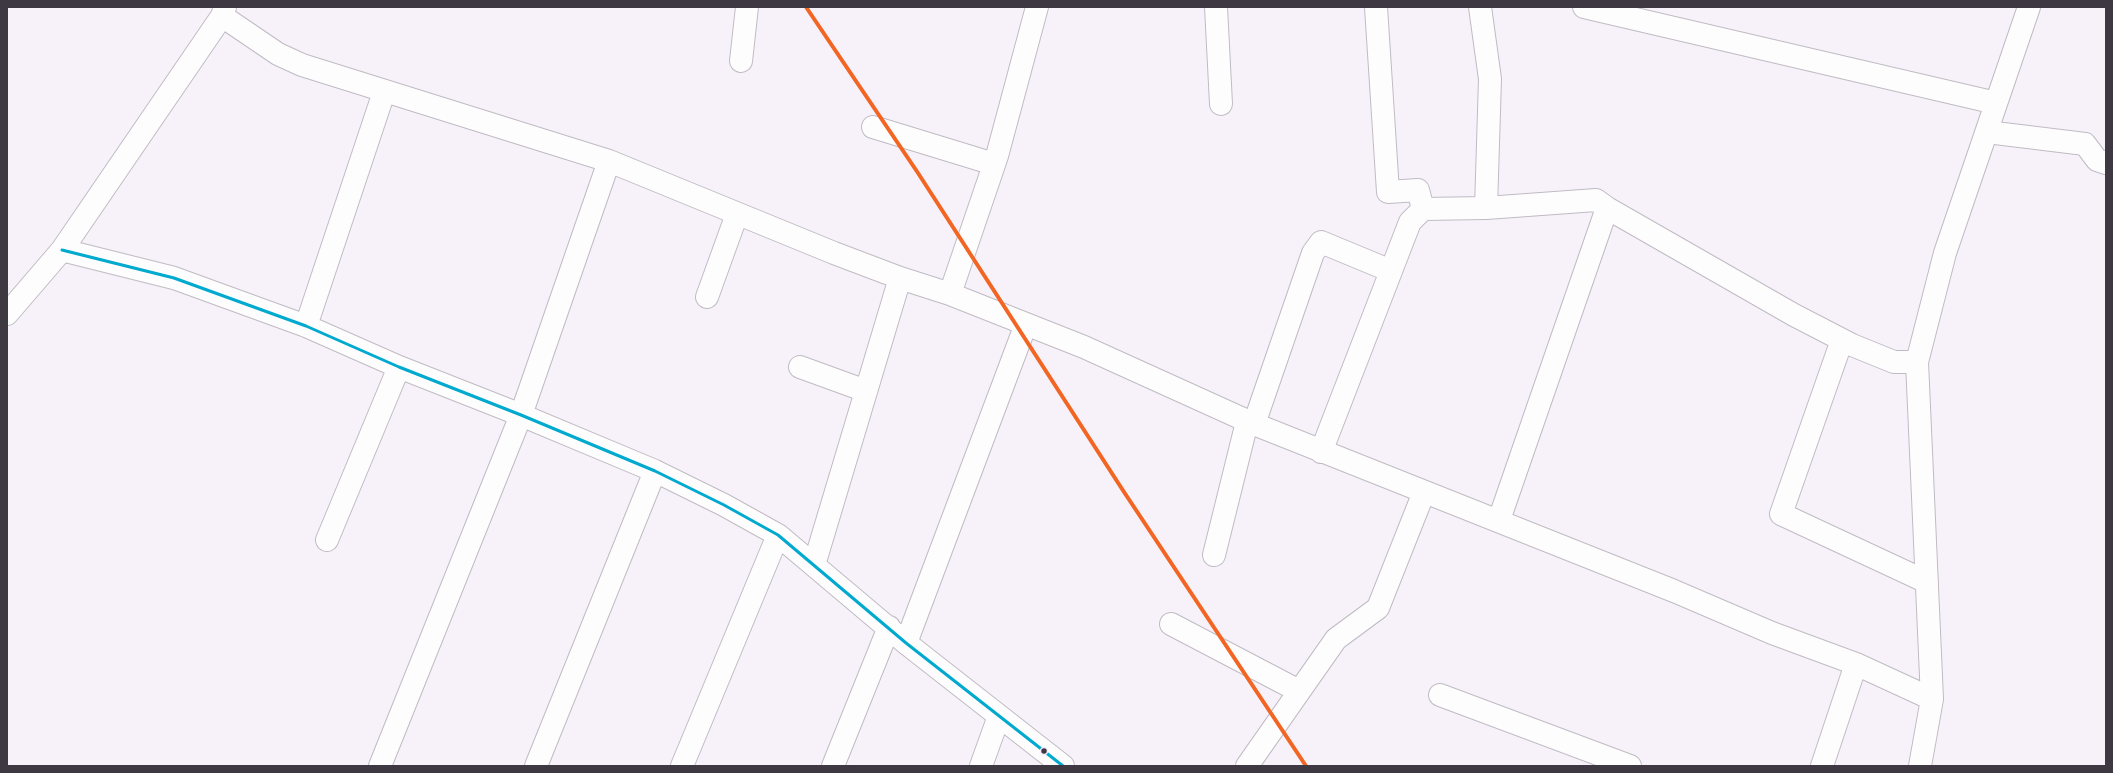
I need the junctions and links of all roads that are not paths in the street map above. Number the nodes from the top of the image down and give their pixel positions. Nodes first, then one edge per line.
1 (747, 7) edge
2 (1037, 7) edge
3 (1216, 7) edge
4 (1376, 7) edge
5 (1480, 7) edge
6 (1584, 7) edge
7 (2029, 7) edge
8 (223, 11) edge
9 (741, 61) dead end
10 (384, 92) junction
11 (1996, 103) junction
12 (1221, 104) dead end
13 (873, 127) dead end
14 (1986, 132) junction
15 (609, 161) junction
16 (2106, 163) edge
17 (994, 164) junction
18 (1486, 208) junction
19 (1607, 208) junction
20 (1423, 209) junction
21 (737, 214) junction
22 (62, 250) junction
23 (1391, 271) junction
24 (900, 278) junction
25 (950, 294) junction
26 (706, 297) dead end
27 (7, 314) edge
28 (1026, 324) junction
29 (306, 326) junction
30 (1842, 340) junction
31 (1917, 362) junction
32 (800, 367) dead end
33 (399, 368) junction
34 (866, 391) junction
35 (521, 415) junction
36 (1250, 423) junction
37 (1320, 452) junction
38 (655, 471) junction
39 (1424, 492) junction
40 (1499, 520) junction
41 (778, 535) junction
42 (328, 540) dead end
43 (1214, 555) dead end
44 (814, 565) junction
45 (1927, 582) junction
46 (1171, 624) dead end
47 (889, 627) junction
48 (906, 643) junction
49 (1856, 664) junction
50 (1299, 691) junction
51 (1440, 695) dead end
52 (1932, 699) junction
53 (999, 716) junction
54 (380, 766) edge
55 (536, 766) edge
56 (682, 766) edge
57 (833, 766) edge
58 (981, 766) edge
59 (1063, 766) edge
60 (1247, 766) edge
61 (1630, 766) edge
62 (1822, 766) edge
63 (1920, 766) edge

1 - 9 street
2 - 17 street
3 - 12 street
4 - 20 street
5 - 18 street
6 - 11 street
7 - 11 street
8 - 10 street
8 - 22 street
10 - 15 street
10 - 29 street
11 - 14 street
13 - 17 street
14 - 16 street
14 - 31 street
15 - 21 street
15 - 35 street
17 - 25 street
18 - 19 street
18 - 20 street
19 - 30 street
19 - 40 street
20 - 23 street
21 - 24 street
21 - 26 street
22 - 27 street
22 - 29 street
23 - 36 street
23 - 37 street
24 - 25 street
24 - 34 street
25 - 28 street
28 - 36 street
28 - 48 street
29 - 33 street
30 - 31 street
30 - 45 street
31 - 45 street
32 - 34 street
33 - 35 street
33 - 42 street
34 - 44 street
35 - 38 street
35 - 54 street
36 - 37 street
36 - 43 street
37 - 39 street
38 - 41 street
38 - 55 street
39 - 40 street
39 - 50 street
40 - 49 street
41 - 44 street
41 - 56 street
44 - 47 street
45 - 52 street
46 - 50 street
47 - 48 street
47 - 57 street
48 - 53 street
49 - 52 street
49 - 62 street
50 - 60 street
51 - 61 street
52 - 63 street
53 - 58 street
53 - 59 street

